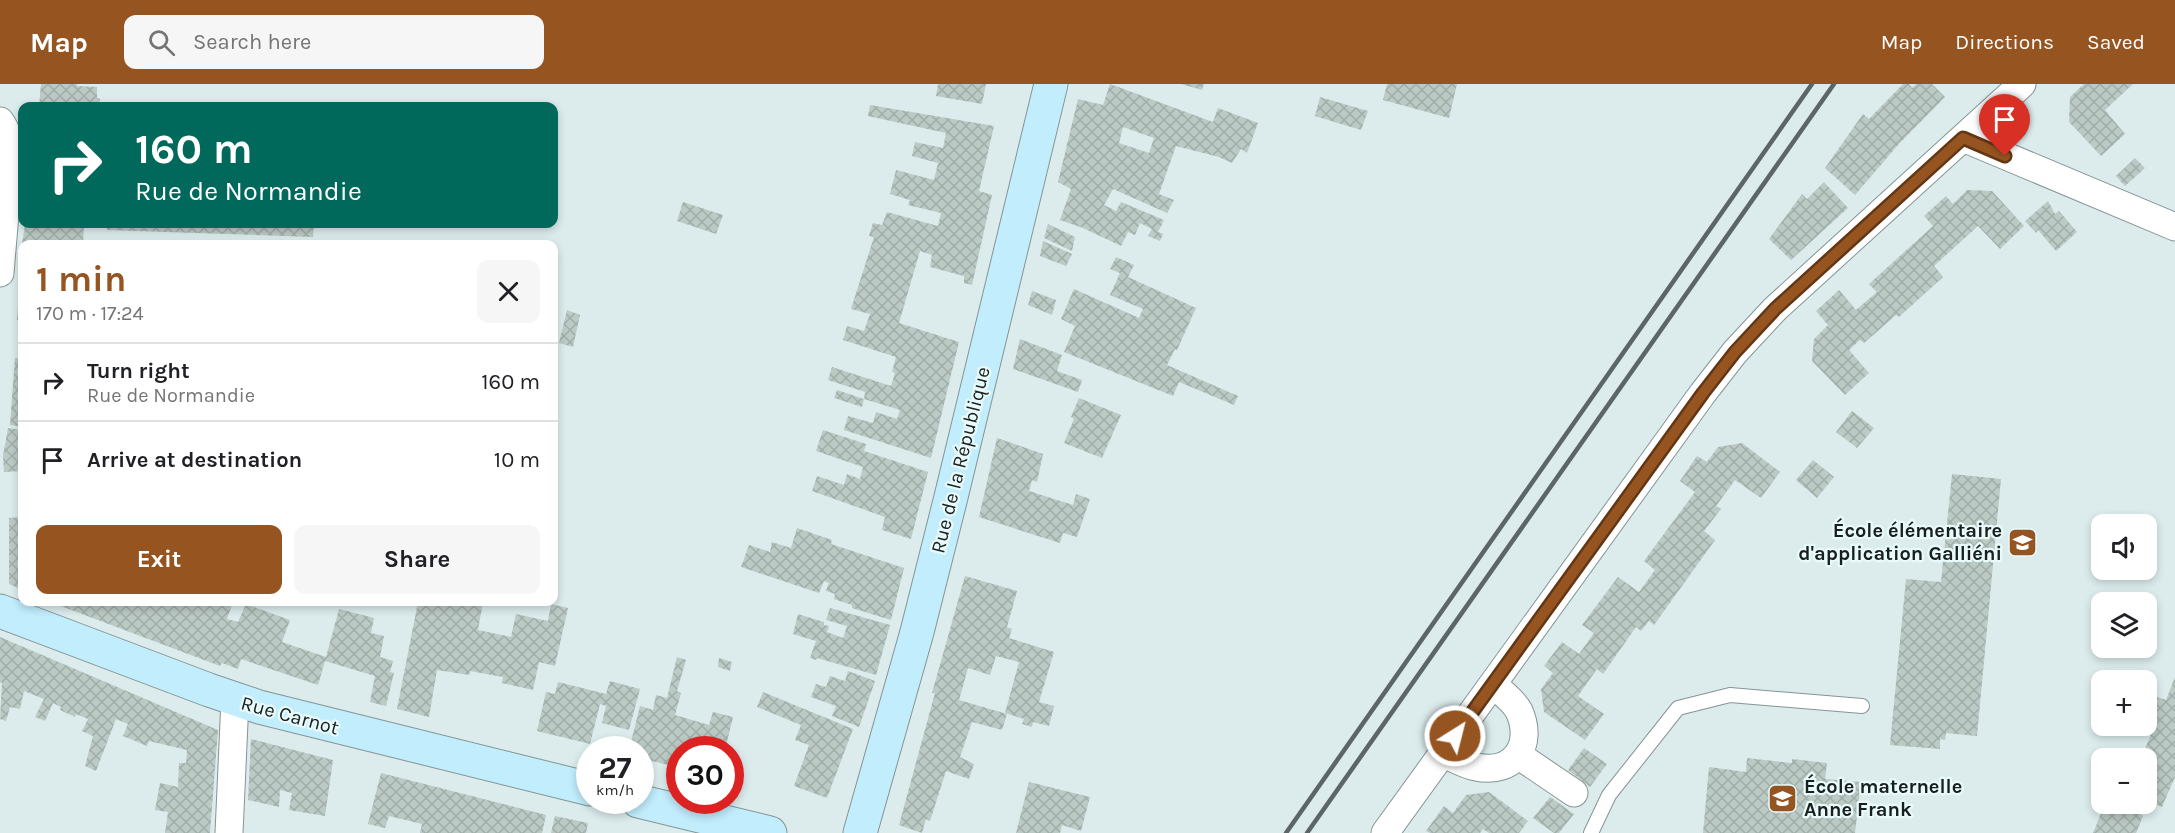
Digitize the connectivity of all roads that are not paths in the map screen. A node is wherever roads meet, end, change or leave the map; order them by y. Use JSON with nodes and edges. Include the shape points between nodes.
{"nodes":[{"id":1,"x":1051,"y":84,"type":"edge"},
{"id":2,"x":2022,"y":84,"type":"edge"},
{"id":3,"x":0,"y":122,"type":"edge"},
{"id":4,"x":1963,"y":138,"type":"junction"},
{"id":5,"x":2175,"y":227,"type":"edge"},
{"id":6,"x":0,"y":273,"type":"edge"},
{"id":7,"x":0,"y":611,"type":"edge"},
{"id":8,"x":1493,"y":684,"type":"junction"},
{"id":9,"x":235,"y":700,"type":"junction"},
{"id":10,"x":1862,"y":706,"type":"dead end"},
{"id":11,"x":1442,"y":753,"type":"junction"},
{"id":12,"x":1518,"y":755,"type":"junction"},
{"id":13,"x":576,"y":786,"type":"edge"},
{"id":14,"x":1574,"y":793,"type":"dead end"},
{"id":15,"x":654,"y":805,"type":"edge"},
{"id":16,"x":229,"y":833,"type":"edge"},
{"id":17,"x":770,"y":833,"type":"edge"},
{"id":18,"x":860,"y":833,"type":"edge"},
{"id":19,"x":1385,"y":833,"type":"edge"},
{"id":20,"x":1592,"y":833,"type":"edge"}],
"edges":[{"from":1,"to":18,"type":"main road","name":"Rue de la République","via":[[949,507]]},
{"from":2,"to":4,"type":"street"},
{"from":3,"to":6,"type":"street","via":[[5,127],[10,155]]},
{"from":4,"to":5,"type":"street"},
{"from":4,"to":8,"type":"street","via":[[1775,309],[1735,352]]},
{"from":7,"to":9,"type":"main road","name":"Rue Carnot"},
{"from":8,"to":11,"type":"street"},
{"from":8,"to":12,"type":"street","via":[[1518,708],[1524,726],[1524,745]]},
{"from":9,"to":13,"type":"main road","name":"Rue Carnot"},
{"from":9,"to":16,"type":"street"},
{"from":10,"to":20,"type":"lane","via":[[1730,695],[1678,708],[1610,795]]},
{"from":11,"to":12,"type":"street","via":[[1476,767],[1495,768]]},
{"from":11,"to":19,"type":"street"},
{"from":12,"to":14,"type":"street"},
{"from":15,"to":17,"type":"main road"}]}
